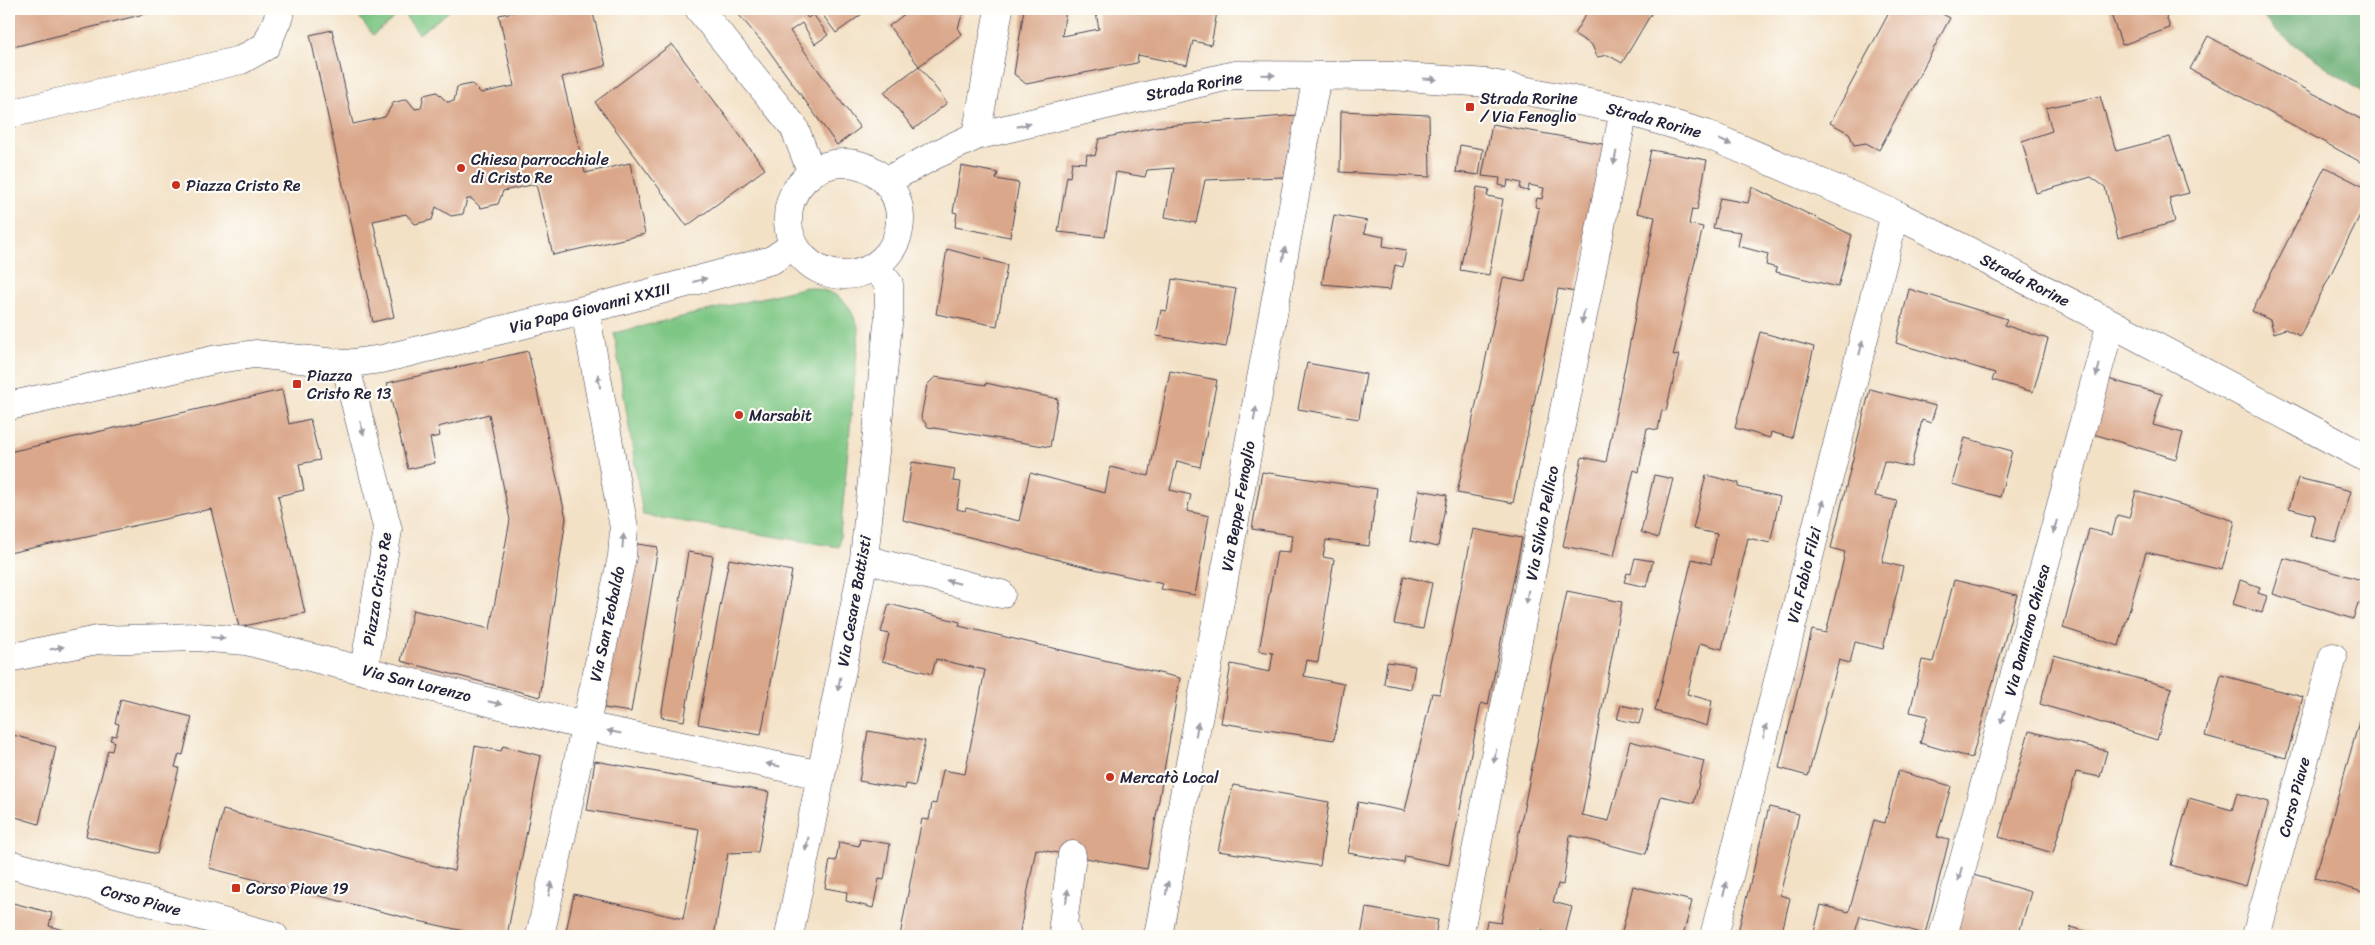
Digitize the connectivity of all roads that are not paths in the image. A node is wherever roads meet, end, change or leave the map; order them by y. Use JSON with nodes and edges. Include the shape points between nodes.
{"nodes":[{"id":1,"x":699,"y":9,"type":"edge"},
{"id":2,"x":999,"y":9,"type":"edge"},
{"id":3,"x":278,"y":13,"type":"edge"},
{"id":4,"x":1317,"y":76,"type":"junction"},
{"id":5,"x":1624,"y":110,"type":"junction"},
{"id":6,"x":9,"y":114,"type":"edge"},
{"id":7,"x":976,"y":136,"type":"junction"},
{"id":8,"x":812,"y":173,"type":"junction"},
{"id":9,"x":886,"y":181,"type":"junction"},
{"id":10,"x":1895,"y":214,"type":"junction"},
{"id":11,"x":794,"y":245,"type":"junction"},
{"id":12,"x":875,"y":267,"type":"junction"},
{"id":13,"x":585,"y":310,"type":"junction"},
{"id":14,"x":2111,"y":323,"type":"junction"},
{"id":15,"x":345,"y":364,"type":"junction"},
{"id":16,"x":9,"y":406,"type":"edge"},
{"id":17,"x":2366,"y":458,"type":"edge"},
{"id":18,"x":863,"y":564,"type":"junction"},
{"id":19,"x":1000,"y":594,"type":"dead end"},
{"id":20,"x":2333,"y":657,"type":"dead end"},
{"id":21,"x":9,"y":658,"type":"edge"},
{"id":22,"x":364,"y":669,"type":"junction"},
{"id":23,"x":585,"y":726,"type":"junction"},
{"id":24,"x":821,"y":775,"type":"junction"},
{"id":25,"x":1072,"y":855,"type":"dead end"},
{"id":26,"x":9,"y":864,"type":"edge"},
{"id":27,"x":263,"y":935,"type":"edge"},
{"id":28,"x":540,"y":936,"type":"edge"},
{"id":29,"x":789,"y":936,"type":"edge"},
{"id":30,"x":1066,"y":936,"type":"edge"},
{"id":31,"x":1158,"y":936,"type":"edge"},
{"id":32,"x":1459,"y":936,"type":"edge"},
{"id":33,"x":1714,"y":936,"type":"edge"},
{"id":34,"x":1943,"y":936,"type":"edge"},
{"id":35,"x":2256,"y":936,"type":"edge"}],
"edges":[{"from":1,"to":8,"type":"street","via":[[794,127]]},
{"from":2,"to":7,"type":"street"},
{"from":3,"to":6,"type":"street","via":[[266,46],[241,60]]},
{"from":4,"to":5,"type":"street","name":"Strada Rorine","one_way":true,"via":[[1392,76],[1487,83]]},
{"from":7,"to":4,"type":"street","name":"Strada Rorine","one_way":true,"via":[[1234,75]]},
{"from":31,"to":4,"type":"street","name":"Via Beppe Fenoglio","one_way":true},
{"from":5,"to":10,"type":"street","name":"Strada Rorine","one_way":true,"via":[[1706,134]]},
{"from":5,"to":32,"type":"street","name":"Via Silvio Pellico","one_way":true},
{"from":7,"to":9,"type":"street","name":"Strada Rorine"},
{"from":8,"to":9,"type":"street","via":[[837,164],[864,166]]},
{"from":8,"to":11,"type":"street","via":[[798,187],[789,206],[788,226]]},
{"from":9,"to":12,"type":"street","via":[[898,202],[900,227],[892,249]]},
{"from":10,"to":14,"type":"street","name":"Strada Rorine"},
{"from":33,"to":10,"type":"street","name":"Via Fabio Filzi","one_way":true},
{"from":11,"to":12,"type":"street","via":[[816,268],[838,274],[846,276]]},
{"from":13,"to":11,"type":"street","name":"Via Papa Giovanni XXIII","one_way":true,"via":[[772,260]]},
{"from":12,"to":18,"type":"street","name":"Via Cesare Battisti","via":[[889,284],[889,315]]},
{"from":13,"to":15,"type":"street","name":"Via Papa Giovanni XXIII","via":[[382,359]]},
{"from":23,"to":13,"type":"street","name":"Via San Teobaldo","one_way":true,"via":[[622,557],[624,528]]},
{"from":14,"to":17,"type":"street","name":"Strada Rorine"},
{"from":14,"to":34,"type":"street","name":"Via Damiano Chiesa","one_way":true},
{"from":15,"to":16,"type":"street","via":[[255,354],[218,359]]},
{"from":15,"to":22,"type":"street","name":"Piazza Cristo Re","one_way":true,"via":[[388,530]]},
{"from":19,"to":18,"type":"street","one_way":true},
{"from":18,"to":24,"type":"street","name":"Via Cesare Battisti","one_way":true},
{"from":20,"to":35,"type":"street","name":"Corso Piave"},
{"from":21,"to":22,"type":"street","name":"Via San Lorenzo","one_way":true,"via":[[97,640],[197,637],[246,641]]},
{"from":22,"to":23,"type":"street","name":"Via San Lorenzo","one_way":true},
{"from":24,"to":23,"type":"street","name":"Via San Lorenzo","one_way":true},
{"from":28,"to":23,"type":"street","name":"Via San Teobaldo","one_way":true},
{"from":24,"to":29,"type":"street","name":"Via Cesare Battisti","one_way":true},
{"from":30,"to":25,"type":"street","one_way":true,"via":[[1063,924]]},
{"from":26,"to":27,"type":"street","name":"Corso Piave"}]}
